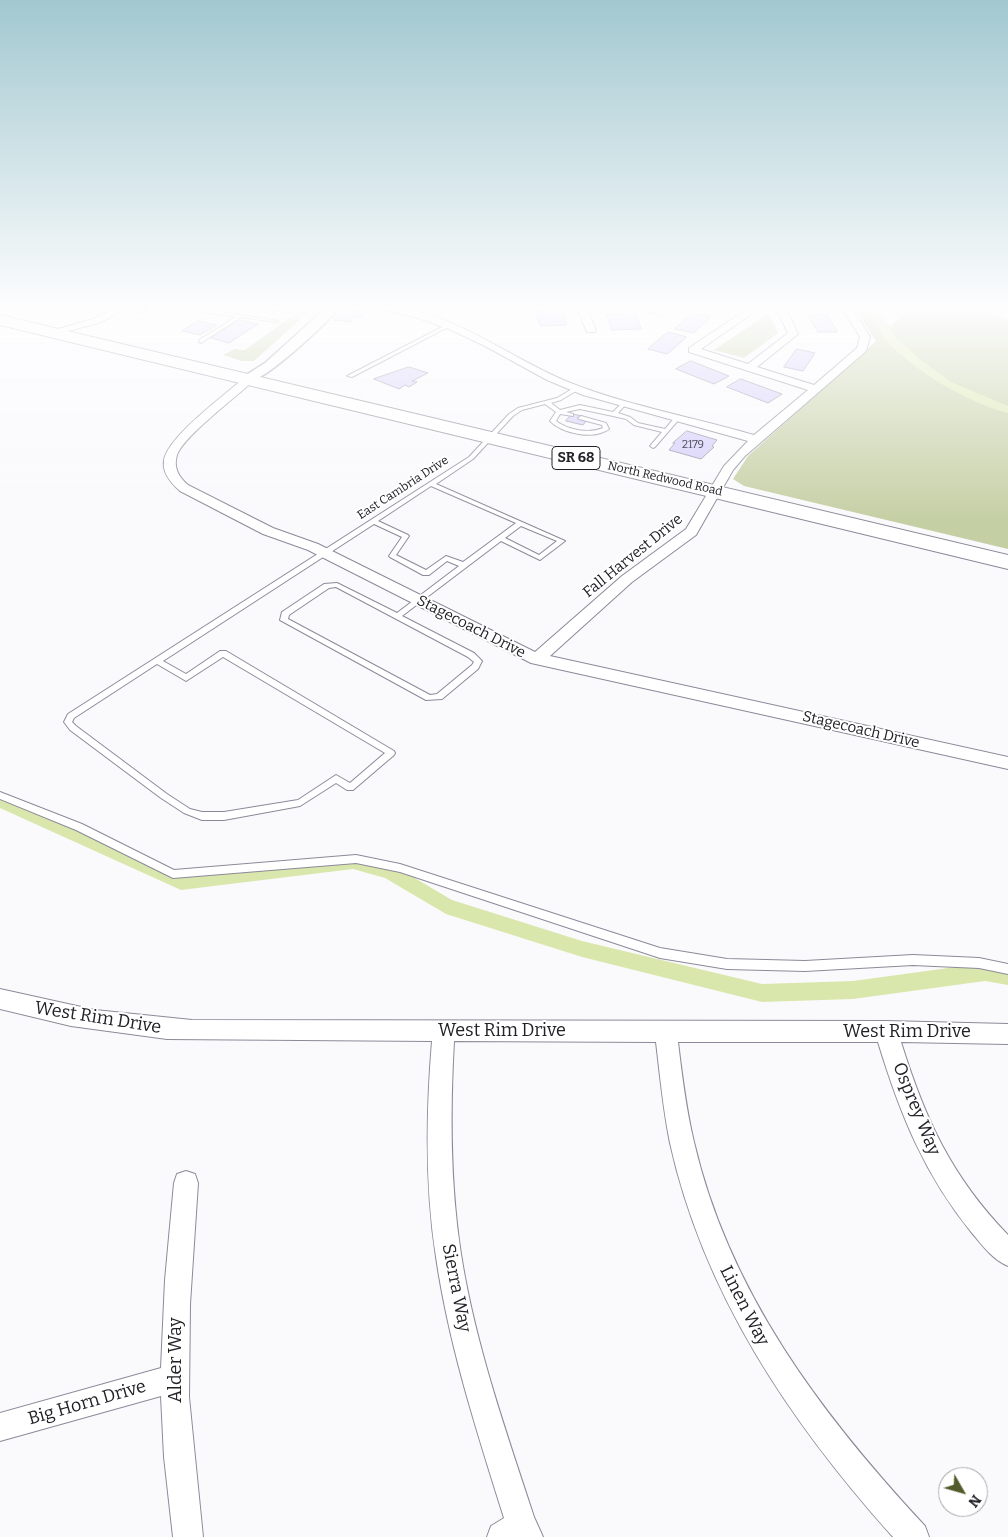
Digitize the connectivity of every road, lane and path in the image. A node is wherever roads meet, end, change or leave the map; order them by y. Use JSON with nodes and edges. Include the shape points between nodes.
{"nodes":[{"id":1,"x":239,"y":378,"type":"edge"},
{"id":2,"x":252,"y":378,"type":"edge"},
{"id":3,"x":553,"y":378,"type":"edge"},
{"id":4,"x":780,"y":378,"type":"edge"},
{"id":5,"x":829,"y":378,"type":"edge"},
{"id":6,"x":248,"y":380,"type":"junction"},
{"id":7,"x":577,"y":388,"type":"junction"},
{"id":8,"x":813,"y":388,"type":"dead end"},
{"id":9,"x":546,"y":402,"type":"junction"},
{"id":10,"x":623,"y":404,"type":"junction"},
{"id":11,"x":559,"y":412,"type":"junction"},
{"id":12,"x":614,"y":414,"type":"junction"},
{"id":13,"x":571,"y":415,"type":"dead end"},
{"id":14,"x":678,"y":417,"type":"junction"},
{"id":15,"x":581,"y":418,"type":"dead end"},
{"id":16,"x":666,"y":431,"type":"junction"},
{"id":17,"x":491,"y":438,"type":"junction"},
{"id":18,"x":754,"y":439,"type":"dead end"},
{"id":19,"x":653,"y":446,"type":"dead end"},
{"id":20,"x":431,"y":484,"type":"junction"},
{"id":21,"x":716,"y":492,"type":"junction"},
{"id":22,"x":373,"y":522,"type":"junction"},
{"id":23,"x":520,"y":523,"type":"junction"},
{"id":24,"x":500,"y":538,"type":"junction"},
{"id":25,"x":324,"y":553,"type":"junction"},
{"id":26,"x":1008,"y":562,"type":"edge"},
{"id":27,"x":464,"y":565,"type":"junction"},
{"id":28,"x":417,"y":600,"type":"junction"},
{"id":29,"x":397,"y":616,"type":"junction"},
{"id":30,"x":537,"y":658,"type":"junction"},
{"id":31,"x":156,"y":660,"type":"junction"},
{"id":32,"x":1008,"y":763,"type":"edge"},
{"id":33,"x":0,"y":795,"type":"edge"},
{"id":34,"x":1008,"y":969,"type":"edge"},
{"id":35,"x":0,"y":999,"type":"edge"},
{"id":36,"x":444,"y":1031,"type":"junction"},
{"id":37,"x":666,"y":1031,"type":"junction"},
{"id":38,"x":886,"y":1032,"type":"junction"},
{"id":39,"x":1008,"y":1034,"type":"edge"},
{"id":40,"x":186,"y":1182,"type":"dead end"},
{"id":41,"x":1008,"y":1253,"type":"edge"},
{"id":42,"x":175,"y":1378,"type":"junction"},
{"id":43,"x":0,"y":1428,"type":"edge"},
{"id":44,"x":517,"y":1533,"type":"edge"},
{"id":45,"x":188,"y":1537,"type":"edge"},
{"id":46,"x":914,"y":1537,"type":"edge"}],
"edges":[{"from":1,"to":6,"type":"main road","name":"North Redwood Road","number":"SR 68"},
{"from":2,"to":6,"type":"street"},
{"from":3,"to":7,"type":"street"},
{"from":4,"to":8,"type":"street"},
{"from":5,"to":21,"type":"street","name":"Fall Harvest Drive","via":[[741,453]]},
{"from":6,"to":17,"type":"main road","name":"North Redwood Road","number":"SR 68"},
{"from":6,"to":25,"type":"street","name":"Stagecoach Drive","via":[[178,442],[170,455],[171,473],[191,492],[268,531]]},
{"from":7,"to":9,"type":"lane","via":[[559,399]]},
{"from":7,"to":10,"type":"street"},
{"from":9,"to":11,"type":"lane"},
{"from":9,"to":17,"type":"lane","via":[[520,409]]},
{"from":10,"to":12,"type":"lane"},
{"from":10,"to":14,"type":"street"},
{"from":11,"to":12,"type":"lane","via":[[580,407]]},
{"from":11,"to":13,"type":"lane"},
{"from":11,"to":15,"type":"lane","via":[[553,421],[559,426],[592,433],[606,430],[604,424]]},
{"from":12,"to":16,"type":"lane","via":[[636,424]]},
{"from":14,"to":16,"type":"lane"},
{"from":14,"to":18,"type":"street"},
{"from":16,"to":19,"type":"lane"},
{"from":17,"to":20,"type":"lane","name":"East Cambria Drive","via":[[471,458]]},
{"from":17,"to":21,"type":"main road","name":"North Redwood Road","number":"SR 68"},
{"from":20,"to":22,"type":"lane","name":"East Cambria Drive"},
{"from":20,"to":23,"type":"lane"},
{"from":21,"to":26,"type":"main road","name":"North Redwood Road","number":"SR 68"},
{"from":21,"to":30,"type":"street","name":"Fall Harvest Drive","via":[[696,527],[686,537],[627,579]]},
{"from":22,"to":25,"type":"lane","name":"East Cambria Drive"},
{"from":22,"to":27,"type":"lane","via":[[406,536],[392,556],[426,573],[446,558]]},
{"from":23,"to":24,"type":"lane"},
{"from":23,"to":24,"type":"lane","via":[[562,541],[540,558]]},
{"from":24,"to":27,"type":"lane"},
{"from":25,"to":28,"type":"street","name":"Stagecoach Drive"},
{"from":25,"to":31,"type":"lane","name":"East Cambria Drive"},
{"from":27,"to":28,"type":"lane"},
{"from":28,"to":29,"type":"lane"},
{"from":28,"to":30,"type":"street","name":"Stagecoach Drive"},
{"from":29,"to":29,"type":"lane","via":[[471,655],[478,662],[475,667],[439,697],[428,698],[284,620],[285,614],[327,586],[337,585]]},
{"from":30,"to":32,"type":"street","name":"Stagecoach Drive"},
{"from":31,"to":31,"type":"lane","name":"East Cambria Drive","via":[[71,716],[68,722],[187,812],[224,816],[300,803],[336,778],[350,788],[391,753],[223,653],[186,678]]},
{"from":33,"to":34,"type":"lane","via":[[79,827],[173,874],[356,859],[400,868],[660,953],[727,964],[805,966],[913,960],[979,963]]},
{"from":35,"to":36,"type":"street","name":"West Rim Drive","via":[[63,1015],[160,1029]]},
{"from":36,"to":37,"type":"street","name":"West Rim Drive"},
{"from":36,"to":44,"type":"street","name":"Sierra Way","via":[[439,1139],[443,1209],[454,1286]]},
{"from":37,"to":38,"type":"street","name":"West Rim Drive"},
{"from":37,"to":46,"type":"street","name":"Linen Way","via":[[686,1157],[710,1238],[727,1278],[774,1364],[806,1409],[862,1480]]},
{"from":38,"to":39,"type":"street","name":"West Rim Drive"},
{"from":38,"to":41,"type":"street","name":"Osprey Way","via":[[914,1115],[936,1159],[968,1208]]},
{"from":40,"to":42,"type":"street","name":"Alder Way","via":[[178,1279]]},
{"from":42,"to":43,"type":"street","name":"Big Horn Drive"},
{"from":42,"to":45,"type":"street","name":"Alder Way"}]}
